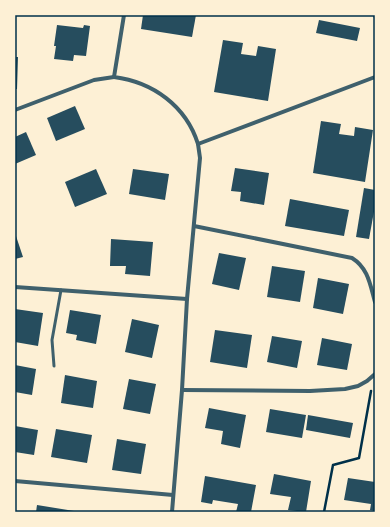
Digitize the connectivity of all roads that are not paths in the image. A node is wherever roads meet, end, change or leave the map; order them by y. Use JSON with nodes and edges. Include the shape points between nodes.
{"nodes":[{"id":1,"x":124,"y":15,"type":"edge"},
{"id":2,"x":114,"y":77,"type":"junction"},
{"id":3,"x":375,"y":77,"type":"edge"},
{"id":4,"x":15,"y":110,"type":"edge"},
{"id":5,"x":198,"y":144,"type":"junction"},
{"id":6,"x":194,"y":226,"type":"junction"},
{"id":7,"x":15,"y":287,"type":"edge"},
{"id":8,"x":61,"y":290,"type":"junction"},
{"id":9,"x":187,"y":299,"type":"junction"},
{"id":10,"x":375,"y":302,"type":"edge"},
{"id":11,"x":54,"y":366,"type":"dead end"},
{"id":12,"x":374,"y":375,"type":"edge"},
{"id":13,"x":182,"y":390,"type":"junction"},
{"id":14,"x":15,"y":481,"type":"edge"},
{"id":15,"x":173,"y":495,"type":"junction"},
{"id":16,"x":172,"y":512,"type":"edge"}],
"edges":[{"from":1,"to":2,"type":"street"},
{"from":2,"to":4,"type":"street","via":[[94,80]]},
{"from":2,"to":5,"type":"street","via":[[142,83],[176,106],[192,126]]},
{"from":3,"to":5,"type":"street"},
{"from":5,"to":6,"type":"street","via":[[200,158]]},
{"from":6,"to":9,"type":"street"},
{"from":6,"to":10,"type":"street","via":[[352,258],[364,270]]},
{"from":7,"to":8,"type":"street"},
{"from":8,"to":9,"type":"street"},
{"from":8,"to":11,"type":"lane","via":[[53,335]]},
{"from":9,"to":13,"type":"street"},
{"from":12,"to":13,"type":"street","via":[[358,386],[330,390]]},
{"from":13,"to":15,"type":"street"},
{"from":14,"to":15,"type":"street"},
{"from":15,"to":16,"type":"street"}]}
